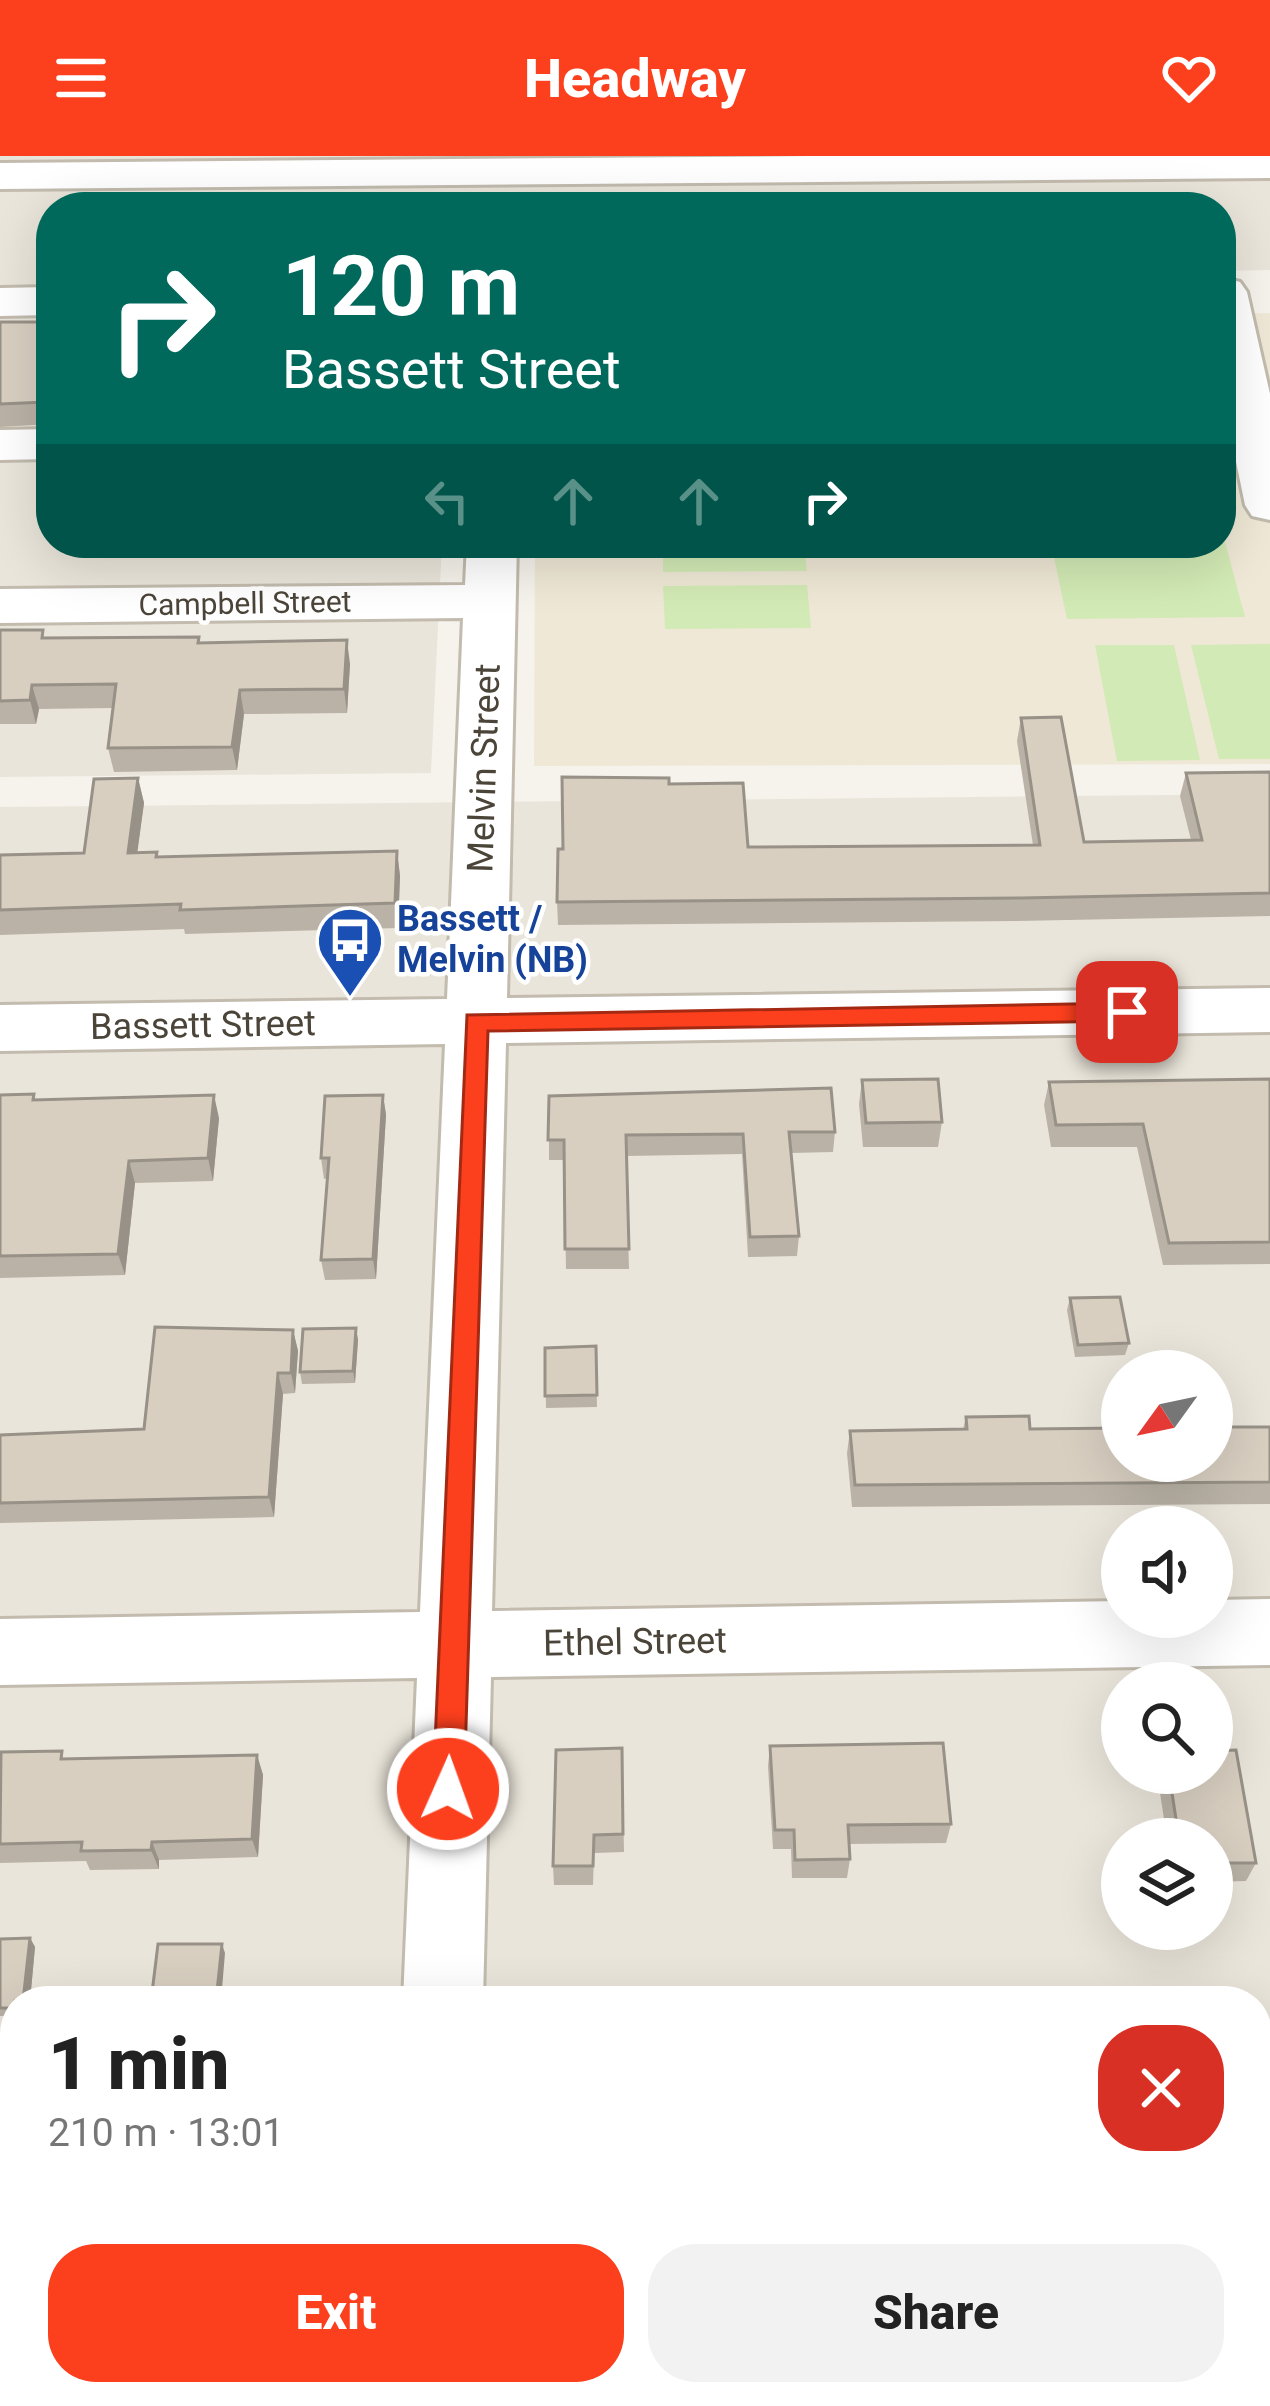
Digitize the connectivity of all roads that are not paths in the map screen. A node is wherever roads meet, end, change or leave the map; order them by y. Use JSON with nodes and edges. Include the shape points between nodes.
{"nodes":[{"id":1,"x":1270,"y":165,"type":"edge"},
{"id":2,"x":0,"y":176,"type":"edge"},
{"id":3,"x":505,"y":178,"type":"edge"},
{"id":4,"x":36,"y":301,"type":"edge"},
{"id":5,"x":0,"y":302,"type":"edge"},
{"id":6,"x":1244,"y":310,"type":"edge"},
{"id":7,"x":36,"y":444,"type":"edge"},
{"id":8,"x":0,"y":445,"type":"edge"},
{"id":9,"x":1270,"y":505,"type":"edge"},
{"id":10,"x":490,"y":572,"type":"edge"},
{"id":11,"x":0,"y":606,"type":"edge"},
{"id":12,"x":1270,"y":1010,"type":"edge"},
{"id":13,"x":476,"y":1022,"type":"junction"},
{"id":14,"x":0,"y":1028,"type":"edge"},
{"id":15,"x":1270,"y":1632,"type":"edge"},
{"id":16,"x":455,"y":1644,"type":"junction"},
{"id":17,"x":0,"y":1652,"type":"edge"},
{"id":18,"x":444,"y":1986,"type":"edge"}],
"edges":[{"from":1,"to":3,"type":"street"},
{"from":2,"to":3,"type":"street"},
{"from":4,"to":5,"type":"street"},
{"from":6,"to":9,"type":"street"},
{"from":7,"to":8,"type":"street"},
{"from":10,"to":11,"type":"street","name":"Campbell Street"},
{"from":10,"to":13,"type":"street","name":"Melvin Street"},
{"from":12,"to":13,"type":"street","name":"Bassett Street"},
{"from":13,"to":14,"type":"street","name":"Bassett Street"},
{"from":13,"to":16,"type":"street","name":"Melvin Street"},
{"from":15,"to":16,"type":"street","name":"Ethel Street"},
{"from":16,"to":17,"type":"street","name":"Ethel Street"},
{"from":16,"to":18,"type":"street","name":"Melvin Street"}]}
